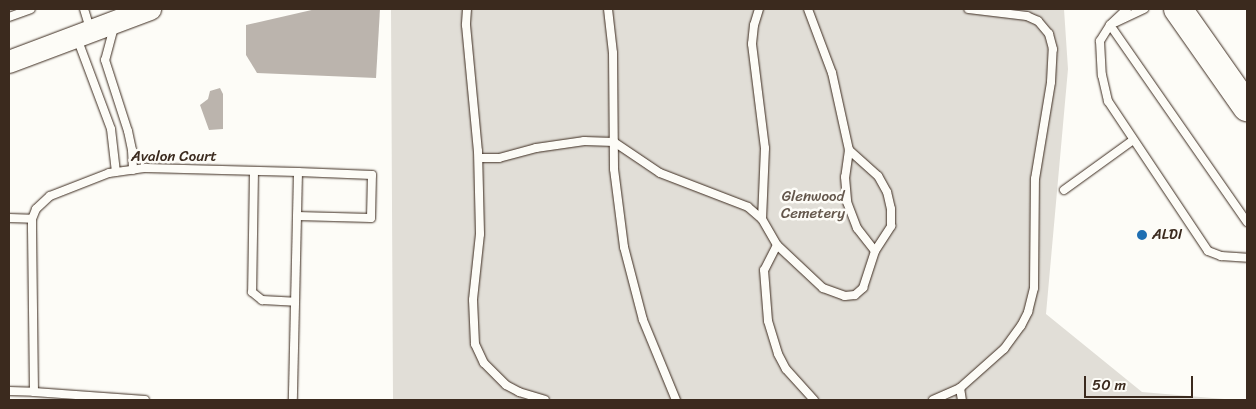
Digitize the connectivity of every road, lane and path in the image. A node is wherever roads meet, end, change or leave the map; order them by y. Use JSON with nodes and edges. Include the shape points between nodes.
{"nodes":[{"id":1,"x":31,"y":9,"type":"edge"},
{"id":2,"x":84,"y":9,"type":"edge"},
{"id":3,"x":150,"y":9,"type":"edge"},
{"id":4,"x":467,"y":9,"type":"edge"},
{"id":5,"x":608,"y":9,"type":"edge"},
{"id":6,"x":759,"y":9,"type":"edge"},
{"id":7,"x":808,"y":9,"type":"edge"},
{"id":8,"x":968,"y":9,"type":"edge"},
{"id":9,"x":1127,"y":9,"type":"edge"},
{"id":10,"x":1144,"y":9,"type":"edge"},
{"id":11,"x":1178,"y":9,"type":"edge"},
{"id":12,"x":9,"y":17,"type":"edge"},
{"id":13,"x":116,"y":22,"type":"junction"},
{"id":14,"x":1110,"y":25,"type":"junction"},
{"id":15,"x":84,"y":33,"type":"junction"},
{"id":16,"x":9,"y":62,"type":"edge"},
{"id":17,"x":1247,"y":107,"type":"edge"},
{"id":18,"x":1133,"y":140,"type":"junction"},
{"id":19,"x":614,"y":142,"type":"junction"},
{"id":20,"x":850,"y":150,"type":"junction"},
{"id":21,"x":478,"y":158,"type":"junction"},
{"id":22,"x":133,"y":170,"type":"junction"},
{"id":23,"x":254,"y":171,"type":"junction"},
{"id":24,"x":116,"y":172,"type":"junction"},
{"id":25,"x":298,"y":172,"type":"junction"},
{"id":26,"x":1064,"y":190,"type":"dead end"},
{"id":27,"x":297,"y":216,"type":"junction"},
{"id":28,"x":9,"y":218,"type":"edge"},
{"id":29,"x":32,"y":219,"type":"junction"},
{"id":30,"x":762,"y":219,"type":"junction"},
{"id":31,"x":1247,"y":222,"type":"edge"},
{"id":32,"x":777,"y":245,"type":"junction"},
{"id":33,"x":874,"y":251,"type":"junction"},
{"id":34,"x":1247,"y":258,"type":"edge"},
{"id":35,"x":295,"y":302,"type":"junction"},
{"id":36,"x":960,"y":388,"type":"junction"},
{"id":37,"x":9,"y":391,"type":"edge"},
{"id":38,"x":34,"y":392,"type":"junction"},
{"id":39,"x":145,"y":400,"type":"edge"},
{"id":40,"x":293,"y":400,"type":"edge"},
{"id":41,"x":544,"y":400,"type":"edge"},
{"id":42,"x":676,"y":400,"type":"edge"},
{"id":43,"x":814,"y":400,"type":"edge"},
{"id":44,"x":933,"y":400,"type":"edge"},
{"id":45,"x":962,"y":400,"type":"edge"}],
"edges":[{"from":1,"to":12,"type":"lane"},
{"from":2,"to":15,"type":"lane"},
{"from":3,"to":13,"type":"main road"},
{"from":4,"to":21,"type":"lane"},
{"from":5,"to":19,"type":"lane","via":[[613,53]]},
{"from":6,"to":30,"type":"lane","via":[[752,44],[765,148]]},
{"from":7,"to":20,"type":"lane","via":[[832,73]]},
{"from":8,"to":36,"type":"lane","via":[[1010,12],[1038,21],[1049,34],[1053,63],[1035,178],[1035,278],[1031,302],[1021,326],[1004,349]]},
{"from":9,"to":14,"type":"lane"},
{"from":10,"to":14,"type":"lane"},
{"from":11,"to":17,"type":"highway"},
{"from":13,"to":15,"type":"main road"},
{"from":13,"to":22,"type":"lane","via":[[105,60],[128,132]]},
{"from":14,"to":18,"type":"lane","via":[[1100,41],[1102,75],[1108,101]]},
{"from":14,"to":31,"type":"lane"},
{"from":15,"to":16,"type":"main road"},
{"from":15,"to":24,"type":"lane","via":[[111,129]]},
{"from":18,"to":26,"type":"lane"},
{"from":18,"to":34,"type":"lane","via":[[1208,251],[1221,256]]},
{"from":19,"to":21,"type":"lane","via":[[584,141],[536,148],[499,158]]},
{"from":19,"to":30,"type":"lane","via":[[660,173],[737,202]]},
{"from":19,"to":42,"type":"lane","via":[[617,201],[634,286],[654,348]]},
{"from":20,"to":33,"type":"lane","via":[[845,177],[846,202],[857,228]]},
{"from":20,"to":33,"type":"lane","via":[[878,176],[887,192],[891,226]]},
{"from":21,"to":41,"type":"lane","via":[[480,234],[473,300],[475,344],[484,364],[506,385]]},
{"from":22,"to":23,"type":"lane","name":"Avalon Court"},
{"from":22,"to":24,"type":"lane","name":"Avalon Court"},
{"from":23,"to":25,"type":"lane","name":"Avalon Court"},
{"from":23,"to":35,"type":"lane","via":[[252,292],[262,300]]},
{"from":24,"to":29,"type":"lane","name":"Avalon Court","via":[[50,196],[36,209]]},
{"from":25,"to":27,"type":"lane"},
{"from":25,"to":27,"type":"lane","name":"Avalon Court","via":[[372,175],[372,184],[371,218]]},
{"from":27,"to":35,"type":"lane"},
{"from":28,"to":29,"type":"lane"},
{"from":29,"to":38,"type":"lane"},
{"from":30,"to":32,"type":"lane"},
{"from":32,"to":33,"type":"lane","via":[[823,288],[845,296],[855,295],[863,288]]},
{"from":32,"to":43,"type":"lane","via":[[764,270],[768,321],[786,369]]},
{"from":35,"to":40,"type":"lane"},
{"from":36,"to":44,"type":"lane"},
{"from":36,"to":45,"type":"lane"},
{"from":37,"to":38,"type":"lane"},
{"from":38,"to":39,"type":"lane"}]}
